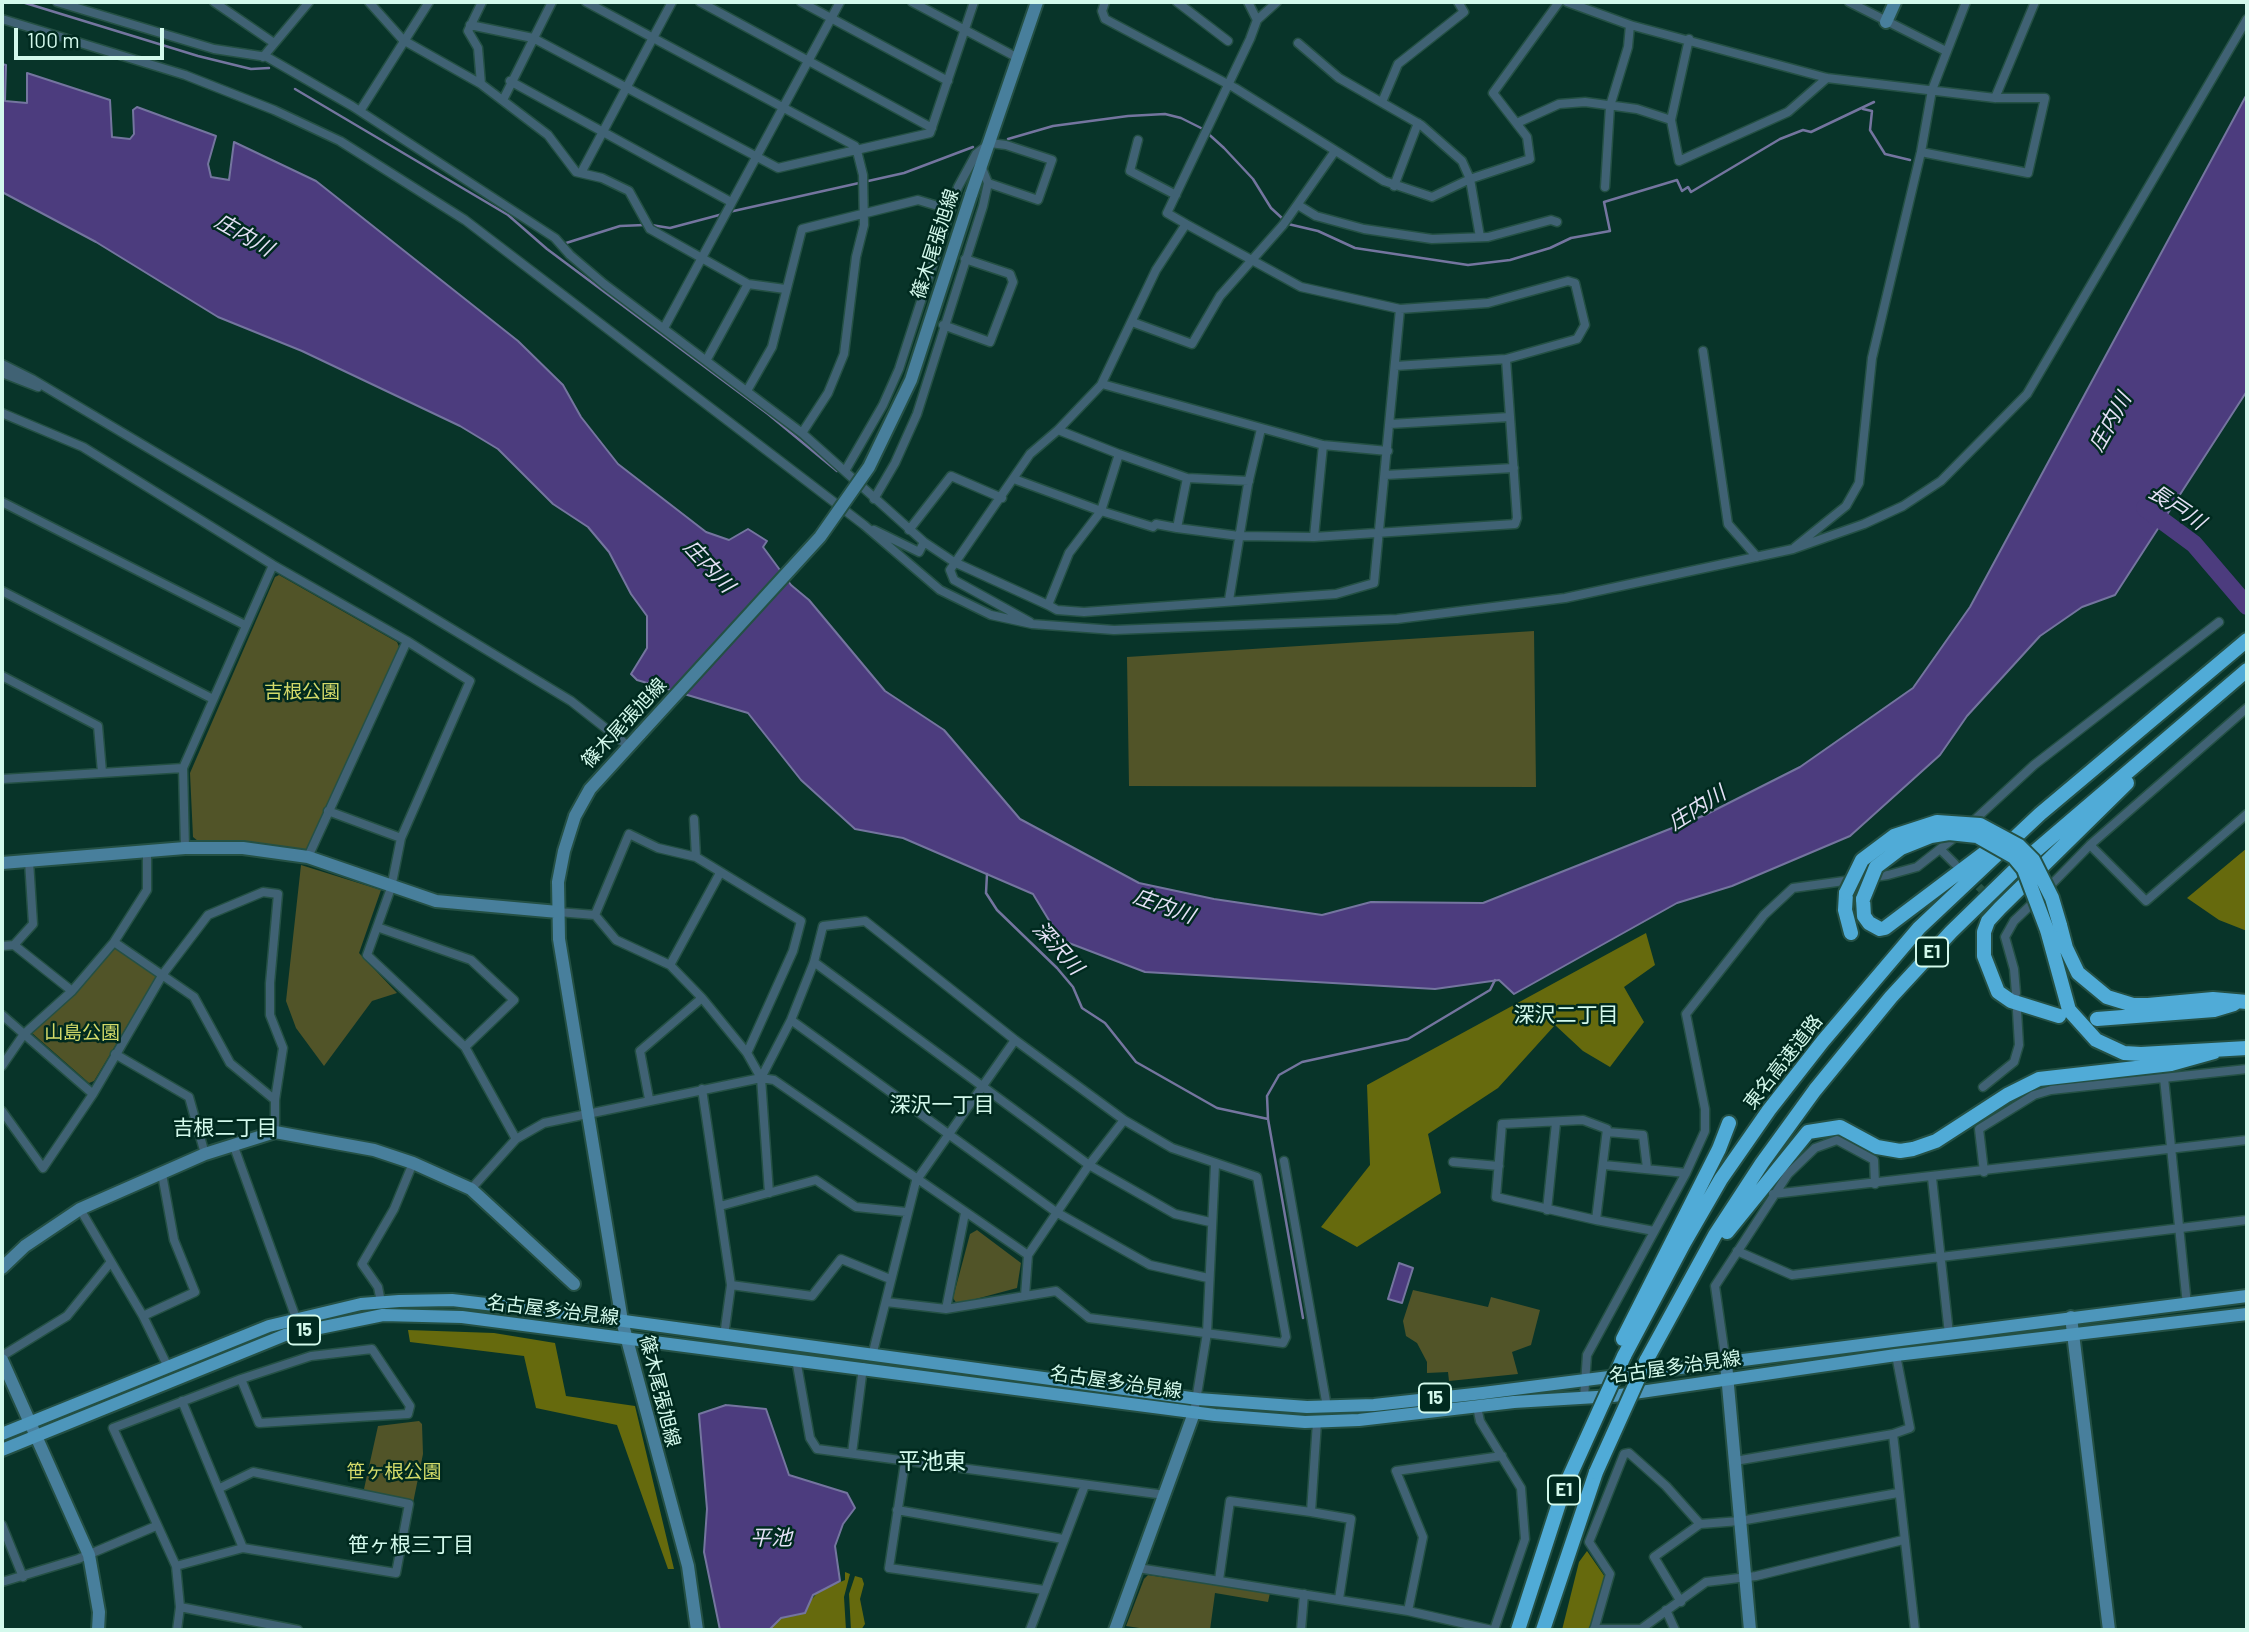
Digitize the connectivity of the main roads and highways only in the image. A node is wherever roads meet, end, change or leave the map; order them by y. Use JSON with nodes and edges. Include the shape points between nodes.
{"nodes":[{"id":1,"x":2247,"y":640,"type":"edge"},
{"id":2,"x":2243,"y":673,"type":"edge"},
{"id":3,"x":2040,"y":814,"type":"junction"},
{"id":4,"x":2054,"y":928,"type":"junction"},
{"id":5,"x":1851,"y":933,"type":"dead end"},
{"id":6,"x":2243,"y":1002,"type":"edge"},
{"id":7,"x":2059,"y":1016,"type":"dead end"},
{"id":8,"x":2097,"y":1019,"type":"dead end"},
{"id":9,"x":2247,"y":1048,"type":"edge"},
{"id":10,"x":2214,"y":1052,"type":"junction"},
{"id":11,"x":1729,"y":1123,"type":"dead end"},
{"id":12,"x":1682,"y":1292,"type":"junction"},
{"id":13,"x":2247,"y":1296,"type":"edge"},
{"id":14,"x":2247,"y":1314,"type":"edge"},
{"id":15,"x":1620,"y":1355,"type":"junction"},
{"id":16,"x":2,"y":1434,"type":"edge"},
{"id":17,"x":2,"y":1450,"type":"edge"},
{"id":18,"x":1518,"y":1630,"type":"edge"},
{"id":19,"x":1543,"y":1630,"type":"edge"}],
"edges":[{"from":1,"to":3,"type":"highway","name":"東名高速道路","number":"E1"},
{"from":2,"to":7,"type":"highway","via":[[1988,921],[1984,956],[1998,992],[2011,1001]]},
{"from":2,"to":12,"type":"highway","number":"E1","via":[[2026,859],[1891,997],[1779,1138]]},
{"from":3,"to":4,"type":"highway","bridge":true,"via":[[2010,833],[1885,928],[1869,923],[1864,916],[1863,899],[1876,867],[1901,849],[1949,833],[1978,836],[2014,857]]},
{"from":3,"to":15,"type":"highway","name":"東名高速道路","number":"E1","via":[[1919,928],[1797,1073],[1721,1180]]},
{"from":4,"to":5,"type":"highway","bridge":true,"via":[[2052,898],[2020,846],[1980,825],[1937,822],[1894,836],[1862,860],[1846,893]]},
{"from":4,"to":6,"type":"highway","via":[[2078,973],[2107,997],[2133,1005],[2213,999]]},
{"from":4,"to":10,"type":"highway","via":[[2069,1010],[2084,1031],[2109,1048],[2132,1054]]},
{"from":6,"to":8,"type":"highway","via":[[2214,1010]]},
{"from":9,"to":10,"type":"highway"},
{"from":10,"to":12,"type":"highway","via":[[2171,1064],[2039,1079],[1936,1141],[1913,1149],[1877,1147],[1840,1127],[1808,1132]]},
{"from":11,"to":15,"type":"highway","via":[[1649,1282]]},
{"from":12,"to":19,"type":"highway","number":"E1","bridge":true,"via":[[1596,1472]]},
{"from":13,"to":16,"type":"main road","name":"名古屋多治見線","number":"15","via":[[1421,1400],[1327,1407],[1198,1399],[453,1300],[382,1302],[296,1318]]},
{"from":14,"to":17,"type":"main road","name":"名古屋多治見線","number":"15","via":[[1584,1398],[1317,1422],[1194,1413],[863,1367],[450,1317],[394,1315],[307,1329],[238,1352]]},
{"from":15,"to":18,"type":"highway","number":"E1","bridge":true,"via":[[1554,1516]]}]}
